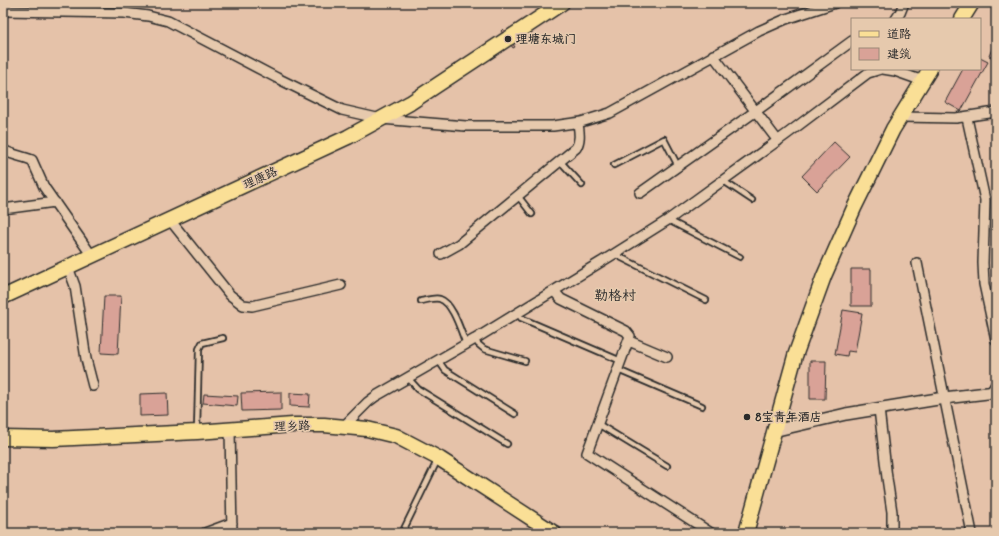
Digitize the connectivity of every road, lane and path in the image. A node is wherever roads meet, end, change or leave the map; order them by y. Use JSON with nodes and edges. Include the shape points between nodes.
{"nodes":[{"id":1,"x":562,"y":3,"type":"edge"},
{"id":2,"x":835,"y":3,"type":"edge"},
{"id":3,"x":904,"y":3,"type":"edge"},
{"id":4,"x":972,"y":3,"type":"edge"},
{"id":5,"x":42,"y":7,"type":"edge"},
{"id":6,"x":3,"y":11,"type":"edge"},
{"id":7,"x":897,"y":18,"type":"edge"},
{"id":8,"x":963,"y":18,"type":"edge"},
{"id":9,"x":851,"y":42,"type":"edge"},
{"id":10,"x":713,"y":55,"type":"junction"},
{"id":11,"x":878,"y":70,"type":"edge"},
{"id":12,"x":888,"y":70,"type":"edge"},
{"id":13,"x":927,"y":75,"type":"edge"},
{"id":14,"x":756,"y":111,"type":"junction"},
{"id":15,"x":996,"y":112,"type":"edge"},
{"id":16,"x":901,"y":117,"type":"junction"},
{"id":17,"x":967,"y":118,"type":"junction"},
{"id":18,"x":381,"y":119,"type":"junction"},
{"id":19,"x":578,"y":122,"type":"junction"},
{"id":20,"x":778,"y":140,"type":"junction"},
{"id":21,"x":3,"y":150,"type":"edge"},
{"id":22,"x":560,"y":161,"type":"junction"},
{"id":23,"x":614,"y":165,"type":"dead end"},
{"id":24,"x":678,"y":166,"type":"junction"},
{"id":25,"x":722,"y":180,"type":"junction"},
{"id":26,"x":582,"y":185,"type":"dead end"},
{"id":27,"x":640,"y":192,"type":"dead end"},
{"id":28,"x":518,"y":196,"type":"junction"},
{"id":29,"x":752,"y":200,"type":"dead end"},
{"id":30,"x":55,"y":202,"type":"junction"},
{"id":31,"x":3,"y":209,"type":"edge"},
{"id":32,"x":532,"y":214,"type":"dead end"},
{"id":33,"x":170,"y":220,"type":"junction"},
{"id":34,"x":668,"y":220,"type":"junction"},
{"id":35,"x":441,"y":254,"type":"dead end"},
{"id":36,"x":614,"y":254,"type":"junction"},
{"id":37,"x":92,"y":256,"type":"junction"},
{"id":38,"x":740,"y":257,"type":"dead end"},
{"id":39,"x":917,"y":263,"type":"dead end"},
{"id":40,"x":68,"y":267,"type":"junction"},
{"id":41,"x":341,"y":285,"type":"dead end"},
{"id":42,"x":554,"y":291,"type":"junction"},
{"id":43,"x":3,"y":297,"type":"edge"},
{"id":44,"x":706,"y":300,"type":"dead end"},
{"id":45,"x":421,"y":301,"type":"dead end"},
{"id":46,"x":518,"y":313,"type":"junction"},
{"id":47,"x":223,"y":338,"type":"dead end"},
{"id":48,"x":475,"y":339,"type":"junction"},
{"id":49,"x":996,"y":340,"type":"edge"},
{"id":50,"x":629,"y":341,"type":"junction"},
{"id":51,"x":466,"y":344,"type":"junction"},
{"id":52,"x":667,"y":357,"type":"dead end"},
{"id":53,"x":438,"y":360,"type":"junction"},
{"id":54,"x":525,"y":361,"type":"dead end"},
{"id":55,"x":622,"y":361,"type":"junction"},
{"id":56,"x":618,"y":370,"type":"junction"},
{"id":57,"x":408,"y":378,"type":"junction"},
{"id":58,"x":93,"y":386,"type":"dead end"},
{"id":59,"x":995,"y":389,"type":"edge"},
{"id":60,"x":944,"y":398,"type":"junction"},
{"id":61,"x":702,"y":406,"type":"dead end"},
{"id":62,"x":879,"y":409,"type":"junction"},
{"id":63,"x":515,"y":414,"type":"dead end"},
{"id":64,"x":598,"y":424,"type":"junction"},
{"id":65,"x":344,"y":426,"type":"junction"},
{"id":66,"x":230,"y":430,"type":"junction"},
{"id":67,"x":773,"y":431,"type":"junction"},
{"id":68,"x":197,"y":432,"type":"junction"},
{"id":69,"x":3,"y":438,"type":"edge"},
{"id":70,"x":507,"y":444,"type":"dead end"},
{"id":71,"x":438,"y":458,"type":"junction"},
{"id":72,"x":667,"y":466,"type":"dead end"},
{"id":73,"x":232,"y":523,"type":"junction"},
{"id":74,"x":205,"y":533,"type":"edge"},
{"id":75,"x":232,"y":533,"type":"edge"},
{"id":76,"x":402,"y":533,"type":"edge"},
{"id":77,"x":554,"y":533,"type":"edge"},
{"id":78,"x":711,"y":533,"type":"edge"},
{"id":79,"x":746,"y":533,"type":"edge"},
{"id":80,"x":892,"y":533,"type":"edge"},
{"id":81,"x":972,"y":533,"type":"edge"}],
"edges":[{"from":1,"to":18,"type":"main road","name":"理康路","via":[[410,103]]},
{"from":2,"to":10,"type":"street","via":[[775,24]]},
{"from":3,"to":7,"type":"street"},
{"from":4,"to":8,"type":"main road"},
{"from":5,"to":6,"type":"street"},
{"from":5,"to":18,"type":"street","via":[[124,13],[168,21],[342,110]]},
{"from":9,"to":14,"type":"street"},
{"from":10,"to":14,"type":"street"},
{"from":10,"to":19,"type":"street","via":[[610,113]]},
{"from":11,"to":20,"type":"street","via":[[868,73]]},
{"from":12,"to":13,"type":"street"},
{"from":13,"to":16,"type":"main road"},
{"from":14,"to":20,"type":"street"},
{"from":14,"to":24,"type":"street"},
{"from":15,"to":17,"type":"street"},
{"from":16,"to":17,"type":"street"},
{"from":16,"to":67,"type":"main road","via":[[861,193],[824,276],[795,356]]},
{"from":17,"to":49,"type":"street","via":[[985,200],[984,284]]},
{"from":18,"to":19,"type":"street","via":[[508,126],[553,126]]},
{"from":18,"to":33,"type":"main road","name":"理康路"},
{"from":19,"to":22,"type":"street","via":[[578,144]]},
{"from":20,"to":25,"type":"street"},
{"from":21,"to":30,"type":"street","via":[[32,160],[44,187]]},
{"from":22,"to":26,"type":"lane"},
{"from":22,"to":28,"type":"street"},
{"from":23,"to":24,"type":"lane","via":[[664,139]]},
{"from":24,"to":27,"type":"street"},
{"from":25,"to":29,"type":"lane"},
{"from":25,"to":34,"type":"street"},
{"from":28,"to":32,"type":"lane"},
{"from":28,"to":35,"type":"street","via":[[459,244]]},
{"from":30,"to":31,"type":"street"},
{"from":30,"to":37,"type":"street"},
{"from":33,"to":37,"type":"main road","name":"理康路"},
{"from":33,"to":41,"type":"street","via":[[230,295],[243,305],[252,306]]},
{"from":34,"to":36,"type":"street"},
{"from":34,"to":38,"type":"lane"},
{"from":36,"to":42,"type":"street"},
{"from":36,"to":44,"type":"lane"},
{"from":37,"to":40,"type":"main road","name":"理康路"},
{"from":39,"to":60,"type":"street"},
{"from":40,"to":43,"type":"main road","name":"理康路"},
{"from":40,"to":58,"type":"street","via":[[75,286],[86,359]]},
{"from":42,"to":46,"type":"street"},
{"from":42,"to":50,"type":"street","via":[[561,299],[628,333]]},
{"from":45,"to":51,"type":"lane","via":[[439,298],[447,303]]},
{"from":46,"to":48,"type":"street"},
{"from":46,"to":55,"type":"lane","via":[[528,322]]},
{"from":47,"to":68,"type":"lane","via":[[202,343],[199,349]]},
{"from":48,"to":51,"type":"street"},
{"from":48,"to":54,"type":"lane","via":[[484,349]]},
{"from":50,"to":52,"type":"street"},
{"from":50,"to":55,"type":"street"},
{"from":51,"to":53,"type":"street"},
{"from":53,"to":57,"type":"street"},
{"from":53,"to":63,"type":"lane","via":[[445,370]]},
{"from":55,"to":56,"type":"street"},
{"from":56,"to":61,"type":"lane"},
{"from":56,"to":64,"type":"street"},
{"from":57,"to":65,"type":"street","via":[[368,402]]},
{"from":57,"to":70,"type":"lane","via":[[418,389]]},
{"from":59,"to":60,"type":"street"},
{"from":60,"to":62,"type":"street"},
{"from":60,"to":81,"type":"street"},
{"from":62,"to":67,"type":"street","via":[[840,415]]},
{"from":62,"to":80,"type":"street","via":[[892,512]]},
{"from":64,"to":72,"type":"lane"},
{"from":64,"to":78,"type":"street","via":[[587,453]]},
{"from":65,"to":66,"type":"main road","name":"理乡路","via":[[293,425]]},
{"from":65,"to":71,"type":"main road","name":"理乡路","via":[[396,436]]},
{"from":66,"to":68,"type":"main road","name":"理乡路"},
{"from":66,"to":73,"type":"street"},
{"from":67,"to":79,"type":"main road"},
{"from":68,"to":69,"type":"main road","name":"理乡路","via":[[53,439]]},
{"from":71,"to":76,"type":"lane"},
{"from":71,"to":77,"type":"main road","name":"理乡路"},
{"from":73,"to":74,"type":"street"},
{"from":73,"to":75,"type":"street"}]}
